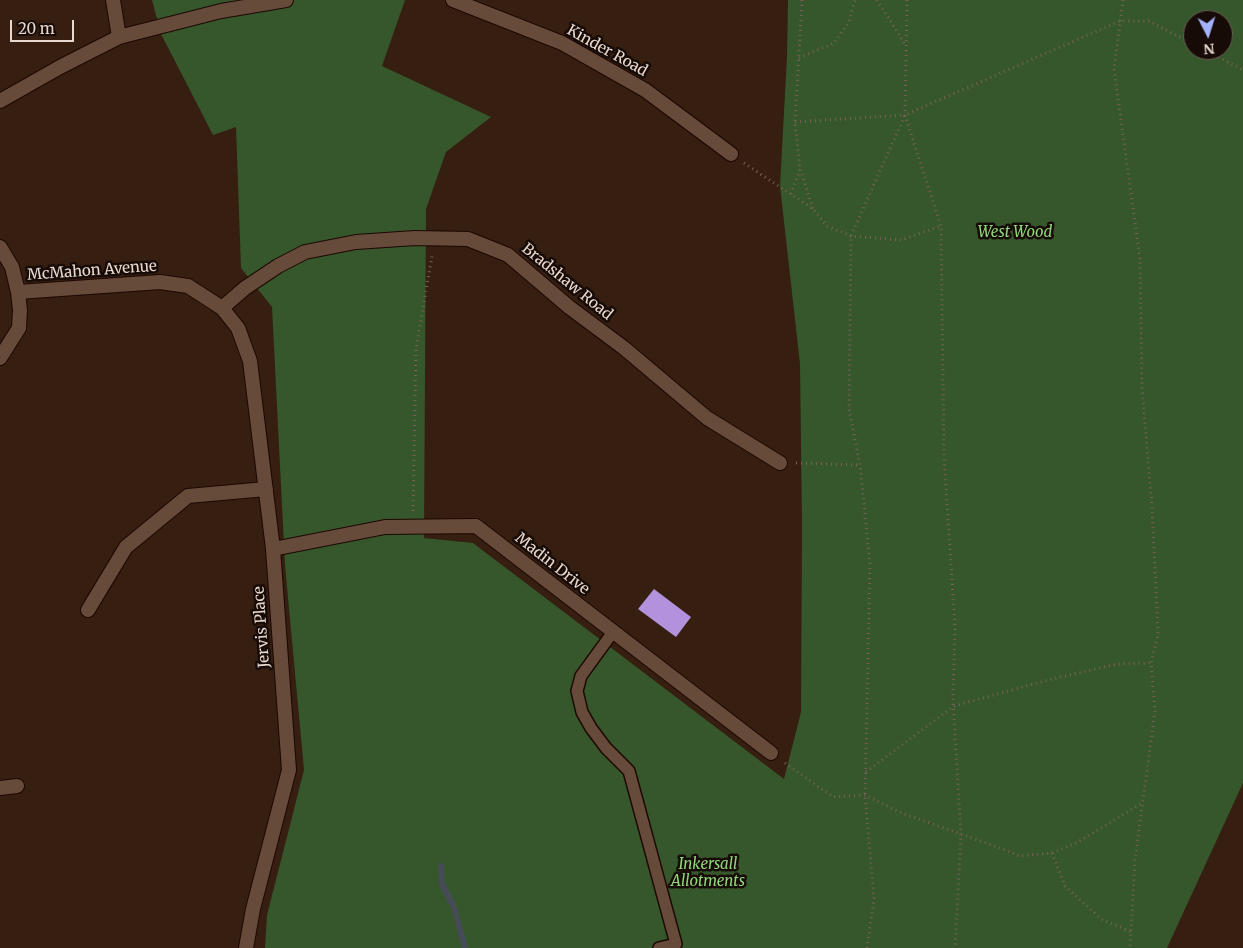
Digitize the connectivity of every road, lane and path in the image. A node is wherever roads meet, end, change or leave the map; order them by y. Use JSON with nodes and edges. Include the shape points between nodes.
{"nodes":[{"id":1,"x":113,"y":0,"type":"edge"},
{"id":2,"x":286,"y":0,"type":"edge"},
{"id":3,"x":453,"y":0,"type":"edge"},
{"id":4,"x":802,"y":0,"type":"edge"},
{"id":5,"x":855,"y":0,"type":"edge"},
{"id":6,"x":877,"y":0,"type":"edge"},
{"id":7,"x":907,"y":0,"type":"edge"},
{"id":8,"x":1123,"y":0,"type":"edge"},
{"id":9,"x":1120,"y":21,"type":"junction"},
{"id":10,"x":119,"y":37,"type":"junction"},
{"id":11,"x":1183,"y":39,"type":"edge"},
{"id":12,"x":906,"y":46,"type":"junction"},
{"id":13,"x":799,"y":58,"type":"junction"},
{"id":14,"x":1224,"y":60,"type":"edge"},
{"id":15,"x":1243,"y":70,"type":"edge"},
{"id":16,"x":0,"y":101,"type":"edge"},
{"id":17,"x":905,"y":115,"type":"junction"},
{"id":18,"x":795,"y":122,"type":"junction"},
{"id":19,"x":731,"y":154,"type":"joint"},
{"id":20,"x":800,"y":168,"type":"junction"},
{"id":21,"x":791,"y":194,"type":"junction"},
{"id":22,"x":812,"y":209,"type":"junction"},
{"id":23,"x":941,"y":226,"type":"junction"},
{"id":24,"x":851,"y":236,"type":"junction"},
{"id":25,"x":435,"y":238,"type":"junction"},
{"id":26,"x":0,"y":247,"type":"edge"},
{"id":27,"x":18,"y":292,"type":"junction"},
{"id":28,"x":222,"y":308,"type":"junction"},
{"id":29,"x":0,"y":358,"type":"edge"},
{"id":30,"x":780,"y":463,"type":"joint"},
{"id":31,"x":860,"y":465,"type":"junction"},
{"id":32,"x":266,"y":489,"type":"junction"},
{"id":33,"x":412,"y":527,"type":"junction"},
{"id":34,"x":273,"y":549,"type":"junction"},
{"id":35,"x":88,"y":610,"type":"dead end"},
{"id":36,"x":613,"y":632,"type":"junction"},
{"id":37,"x":1151,"y":663,"type":"junction"},
{"id":38,"x":954,"y":706,"type":"junction"},
{"id":39,"x":771,"y":753,"type":"joint"},
{"id":40,"x":865,"y":772,"type":"junction"},
{"id":41,"x":17,"y":786,"type":"dead end"},
{"id":42,"x":0,"y":788,"type":"edge"},
{"id":43,"x":865,"y":795,"type":"junction"},
{"id":44,"x":1143,"y":803,"type":"junction"},
{"id":45,"x":961,"y":835,"type":"junction"},
{"id":46,"x":1052,"y":854,"type":"junction"},
{"id":47,"x":1131,"y":932,"type":"junction"},
{"id":48,"x":246,"y":948,"type":"edge"},
{"id":49,"x":659,"y":948,"type":"edge"},
{"id":50,"x":867,"y":948,"type":"edge"},
{"id":51,"x":954,"y":948,"type":"edge"},
{"id":52,"x":1130,"y":948,"type":"edge"}],
"edges":[{"from":1,"to":10,"type":"street"},
{"from":2,"to":10,"type":"street","via":[[221,10]]},
{"from":3,"to":19,"type":"street","name":"Kinder Road","via":[[562,43],[645,90]]},
{"from":4,"to":13,"type":"path"},
{"from":5,"to":13,"type":"path","via":[[849,22],[834,43]]},
{"from":6,"to":12,"type":"path"},
{"from":7,"to":12,"type":"path"},
{"from":8,"to":9,"type":"path"},
{"from":9,"to":11,"type":"path","via":[[1149,21]]},
{"from":9,"to":17,"type":"path"},
{"from":9,"to":37,"type":"path","via":[[1114,69],[1140,259],[1142,387],[1153,517],[1158,634]]},
{"from":10,"to":16,"type":"street"},
{"from":12,"to":17,"type":"path"},
{"from":13,"to":18,"type":"path"},
{"from":14,"to":15,"type":"path"},
{"from":17,"to":18,"type":"path"},
{"from":17,"to":23,"type":"path"},
{"from":17,"to":24,"type":"path"},
{"from":18,"to":20,"type":"path"},
{"from":19,"to":21,"type":"path"},
{"from":20,"to":21,"type":"path"},
{"from":20,"to":22,"type":"path"},
{"from":21,"to":22,"type":"path"},
{"from":22,"to":24,"type":"path","via":[[828,226]]},
{"from":23,"to":24,"type":"path","via":[[901,240]]},
{"from":23,"to":38,"type":"path","via":[[944,456],[956,626]]},
{"from":24,"to":31,"type":"path","via":[[849,409]]},
{"from":25,"to":28,"type":"street","name":"Bradshaw Road","via":[[356,242],[305,252],[245,288]]},
{"from":25,"to":30,"type":"street","name":"Bradshaw Road","via":[[468,239],[508,255],[707,418]]},
{"from":25,"to":33,"type":"path","via":[[416,349]]},
{"from":26,"to":27,"type":"street","name":"McMahon Avenue","via":[[12,267]]},
{"from":27,"to":28,"type":"street","name":"McMahon Avenue","via":[[160,282],[188,286]]},
{"from":27,"to":29,"type":"street","name":"McMahon Avenue","via":[[19,328]]},
{"from":28,"to":32,"type":"street","name":"Jervis Place","via":[[238,328],[250,361]]},
{"from":30,"to":31,"type":"path"},
{"from":31,"to":40,"type":"path","via":[[870,564]]},
{"from":32,"to":34,"type":"street","name":"Jervis Place"},
{"from":32,"to":35,"type":"street","via":[[188,496],[126,547]]},
{"from":33,"to":34,"type":"street","name":"Madin Drive","via":[[385,527]]},
{"from":33,"to":36,"type":"street","name":"Madin Drive","via":[[476,526]]},
{"from":34,"to":48,"type":"street","name":"Jervis Place","via":[[289,770]]},
{"from":36,"to":39,"type":"street","name":"Madin Drive"},
{"from":36,"to":49,"type":"lane","via":[[582,676],[577,691],[582,712],[591,728],[629,771],[676,944]]},
{"from":37,"to":38,"type":"path","via":[[1117,664]]},
{"from":37,"to":44,"type":"path","via":[[1155,712]]},
{"from":38,"to":40,"type":"path"},
{"from":38,"to":45,"type":"path"},
{"from":39,"to":43,"type":"path","via":[[832,797]]},
{"from":40,"to":43,"type":"path"},
{"from":41,"to":42,"type":"street"},
{"from":43,"to":45,"type":"path","via":[[899,812]]},
{"from":43,"to":50,"type":"path","via":[[874,898]]},
{"from":44,"to":46,"type":"path"},
{"from":44,"to":47,"type":"path","via":[[1135,860]]},
{"from":45,"to":46,"type":"path","via":[[1020,856]]},
{"from":45,"to":51,"type":"path"},
{"from":46,"to":47,"type":"path","via":[[1065,886],[1102,919]]},
{"from":47,"to":52,"type":"path"}]}
